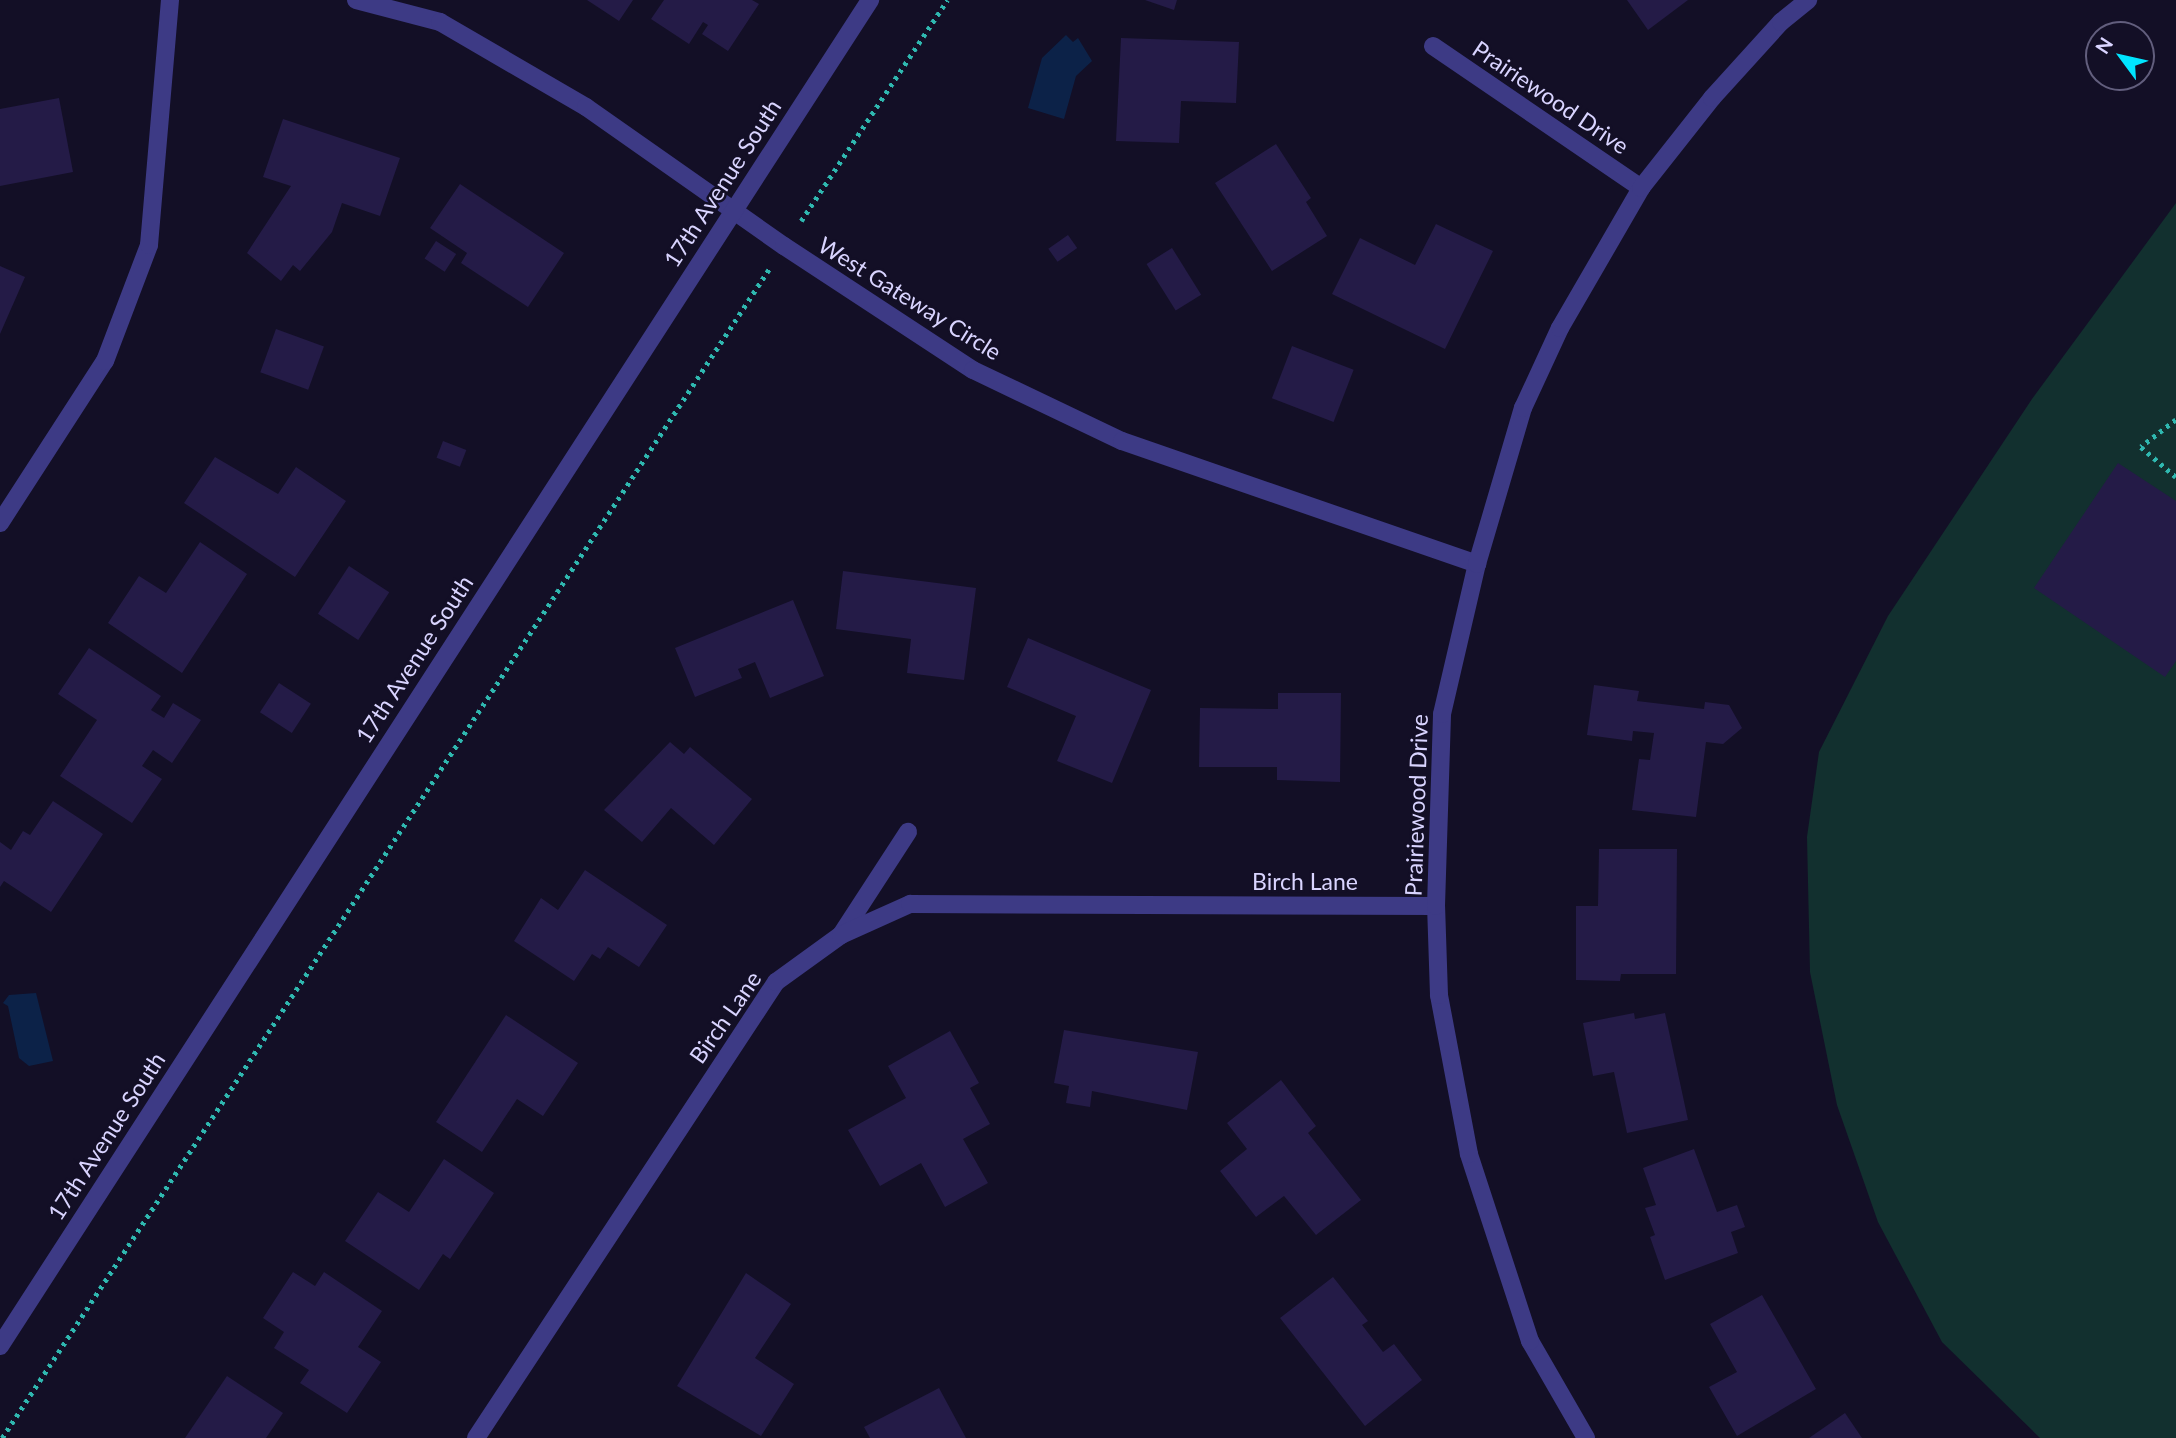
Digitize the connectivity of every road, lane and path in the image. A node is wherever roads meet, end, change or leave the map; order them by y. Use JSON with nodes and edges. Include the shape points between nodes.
{"nodes":[{"id":1,"x":170,"y":0,"type":"edge"},
{"id":2,"x":356,"y":0,"type":"edge"},
{"id":3,"x":870,"y":0,"type":"edge"},
{"id":4,"x":947,"y":0,"type":"edge"},
{"id":5,"x":1808,"y":0,"type":"edge"},
{"id":6,"x":1433,"y":46,"type":"dead end"},
{"id":7,"x":1641,"y":188,"type":"junction"},
{"id":8,"x":733,"y":210,"type":"junction"},
{"id":9,"x":784,"y":246,"type":"junction"},
{"id":10,"x":2176,"y":420,"type":"edge"},
{"id":11,"x":2176,"y":477,"type":"edge"},
{"id":12,"x":0,"y":523,"type":"edge"},
{"id":13,"x":1477,"y":564,"type":"junction"},
{"id":14,"x":908,"y":832,"type":"dead end"},
{"id":15,"x":1436,"y":906,"type":"junction"},
{"id":16,"x":841,"y":934,"type":"junction"},
{"id":17,"x":0,"y":1346,"type":"edge"},
{"id":18,"x":2,"y":1438,"type":"edge"},
{"id":19,"x":476,"y":1438,"type":"edge"},
{"id":20,"x":1586,"y":1438,"type":"edge"}],
"edges":[{"from":1,"to":12,"type":"street","via":[[149,245],[105,361]]},
{"from":2,"to":8,"type":"street","name":"West Gateway Circle","via":[[440,22],[586,107]]},
{"from":3,"to":8,"type":"street","name":"17th Avenue South"},
{"from":4,"to":9,"type":"path"},
{"from":5,"to":7,"type":"street","name":"Prairiewood Drive","via":[[1781,22],[1720,89]]},
{"from":6,"to":7,"type":"street","name":"Prairiewood Drive"},
{"from":7,"to":13,"type":"street","name":"Prairiewood Drive","via":[[1560,328],[1523,408]]},
{"from":8,"to":9,"type":"street","name":"West Gateway Circle"},
{"from":8,"to":17,"type":"street","name":"17th Avenue South"},
{"from":9,"to":13,"type":"street","name":"West Gateway Circle","via":[[973,370],[1122,441]]},
{"from":9,"to":18,"type":"path"},
{"from":10,"to":11,"type":"path","via":[[2141,447]]},
{"from":13,"to":15,"type":"street","name":"Prairiewood Drive","via":[[1442,714]]},
{"from":14,"to":16,"type":"street"},
{"from":15,"to":16,"type":"street","name":"Birch Lane","via":[[910,904]]},
{"from":15,"to":20,"type":"street","name":"Prairiewood Drive","via":[[1439,995],[1469,1154],[1530,1341]]},
{"from":16,"to":19,"type":"street","name":"Birch Lane","via":[[776,982]]}]}
